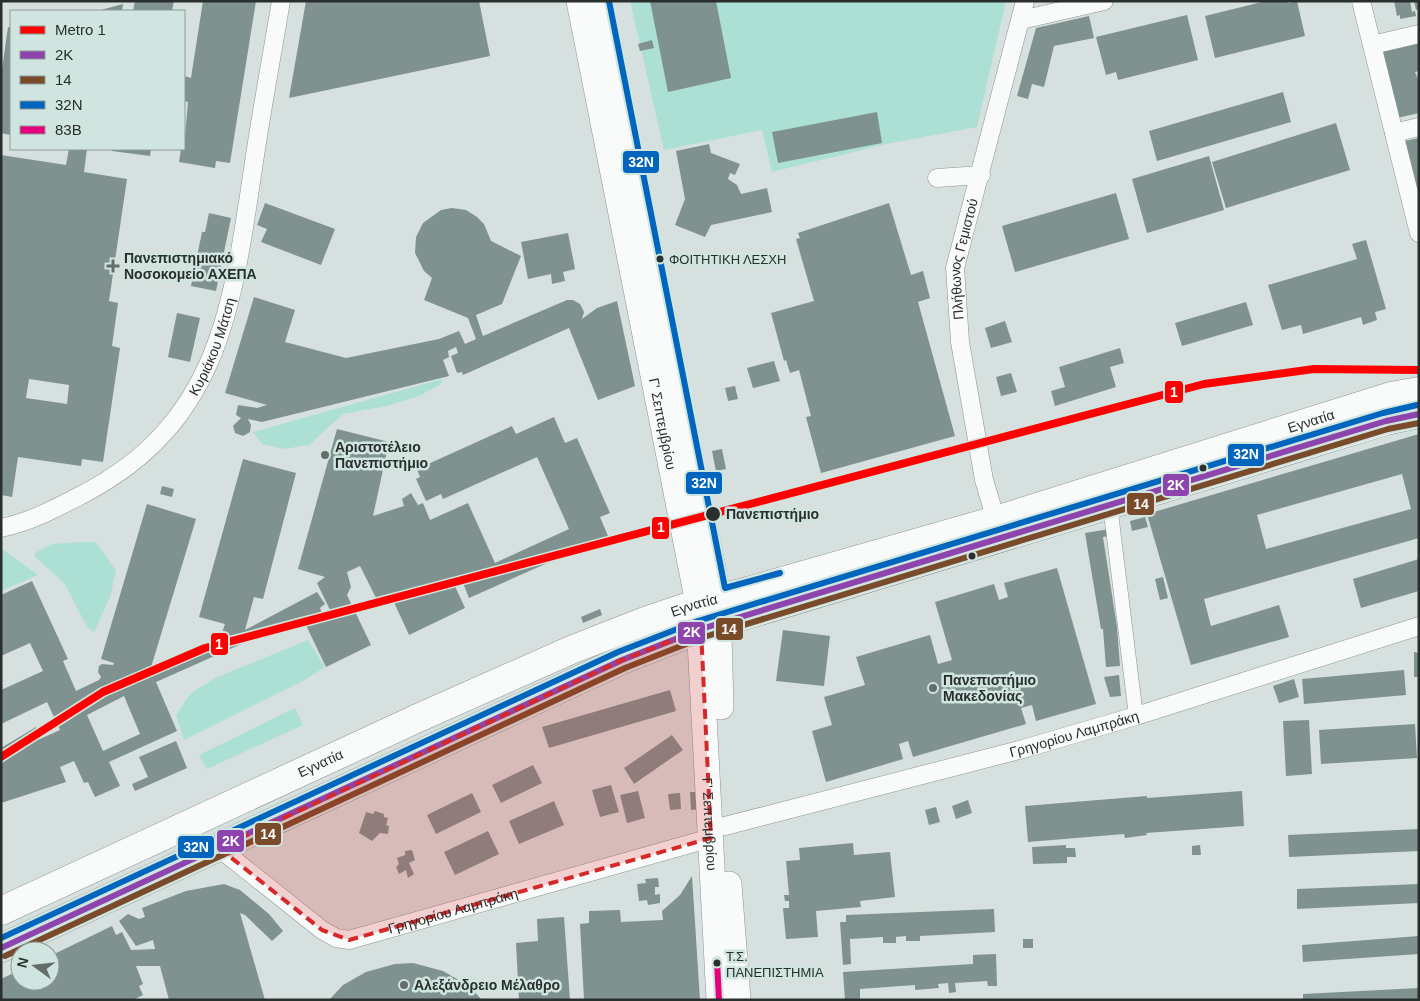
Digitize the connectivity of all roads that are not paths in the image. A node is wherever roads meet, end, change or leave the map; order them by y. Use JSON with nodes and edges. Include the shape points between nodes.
{"nodes":[{"id":1,"x":281,"y":1,"type":"edge"},
{"id":2,"x":579,"y":1,"type":"edge"},
{"id":3,"x":600,"y":1,"type":"edge"},
{"id":4,"x":1025,"y":1,"type":"edge"},
{"id":5,"x":1104,"y":1,"type":"edge"},
{"id":6,"x":1361,"y":1,"type":"edge"},
{"id":7,"x":1021,"y":20,"type":"junction"},
{"id":8,"x":1419,"y":34,"type":"edge"},
{"id":9,"x":1372,"y":46,"type":"junction"},
{"id":10,"x":1419,"y":128,"type":"edge"},
{"id":11,"x":1394,"y":133,"type":"junction"},
{"id":12,"x":981,"y":175,"type":"junction"},
{"id":13,"x":937,"y":178,"type":"dead end"},
{"id":14,"x":1419,"y":233,"type":"edge"},
{"id":15,"x":1419,"y":390,"type":"edge"},
{"id":16,"x":1419,"y":414,"type":"edge"},
{"id":17,"x":1110,"y":505,"type":"junction"},
{"id":18,"x":996,"y":520,"type":"junction"},
{"id":19,"x":1,"y":528,"type":"edge"},
{"id":20,"x":709,"y":613,"type":"junction"},
{"id":21,"x":1419,"y":626,"type":"edge"},
{"id":22,"x":1136,"y":716,"type":"junction"},
{"id":23,"x":718,"y":832,"type":"junction"},
{"id":24,"x":219,"y":848,"type":"junction"},
{"id":25,"x":1,"y":912,"type":"edge"},
{"id":26,"x":1,"y":948,"type":"edge"},
{"id":27,"x":719,"y":1000,"type":"edge"},
{"id":28,"x":738,"y":1000,"type":"edge"}],
"edges":[{"from":1,"to":19,"type":"street","name":"Κυριάκου Μάτση","via":[[230,298],[219,339],[202,379],[178,417],[138,460],[56,509]]},
{"from":2,"to":20,"type":"main road","name":"Γ' Σεπτεμβρίου"},
{"from":3,"to":20,"type":"main road","name":"Γ' Σεπτεμβρίου"},
{"from":4,"to":7,"type":"street","name":"Πλήθωνος Γεμιστού"},
{"from":5,"to":7,"type":"street"},
{"from":6,"to":9,"type":"street"},
{"from":7,"to":12,"type":"street","name":"Πλήθωνος Γεμιστού"},
{"from":8,"to":9,"type":"street"},
{"from":9,"to":11,"type":"street"},
{"from":10,"to":11,"type":"street"},
{"from":11,"to":14,"type":"street"},
{"from":12,"to":13,"type":"street"},
{"from":12,"to":18,"type":"street","name":"Πλήθωνος Γεμιστού","via":[[958,251],[956,277],[960,342],[986,490]]},
{"from":15,"to":18,"type":"main road","name":"Εγνατία"},
{"from":16,"to":17,"type":"main road","name":"Εγνατία","via":[[1386,421]]},
{"from":17,"to":20,"type":"main road","name":"Εγνατία"},
{"from":17,"to":22,"type":"street"},
{"from":18,"to":20,"type":"main road","name":"Εγνατία"},
{"from":20,"to":23,"type":"main road","name":"Γ' Σεπτεμβρίου"},
{"from":20,"to":24,"type":"main road","name":"Εγνατία","via":[[622,660]]},
{"from":20,"to":25,"type":"main road","name":"Εγνατία","via":[[645,621],[571,650]]},
{"from":21,"to":22,"type":"street","name":"Γρηγορίου Λαμπράκη"},
{"from":22,"to":23,"type":"street","name":"Γρηγορίου Λαμπράκη"},
{"from":23,"to":24,"type":"street","name":"Γρηγορίου Λαμπράκη","via":[[349,940],[336,938],[322,930]]},
{"from":23,"to":27,"type":"main road","name":"Γ' Σεπτεμβρίου"},
{"from":23,"to":28,"type":"main road","name":"Γ' Σεπτεμβρίου"},
{"from":24,"to":26,"type":"main road","name":"Εγνατία"}]}
